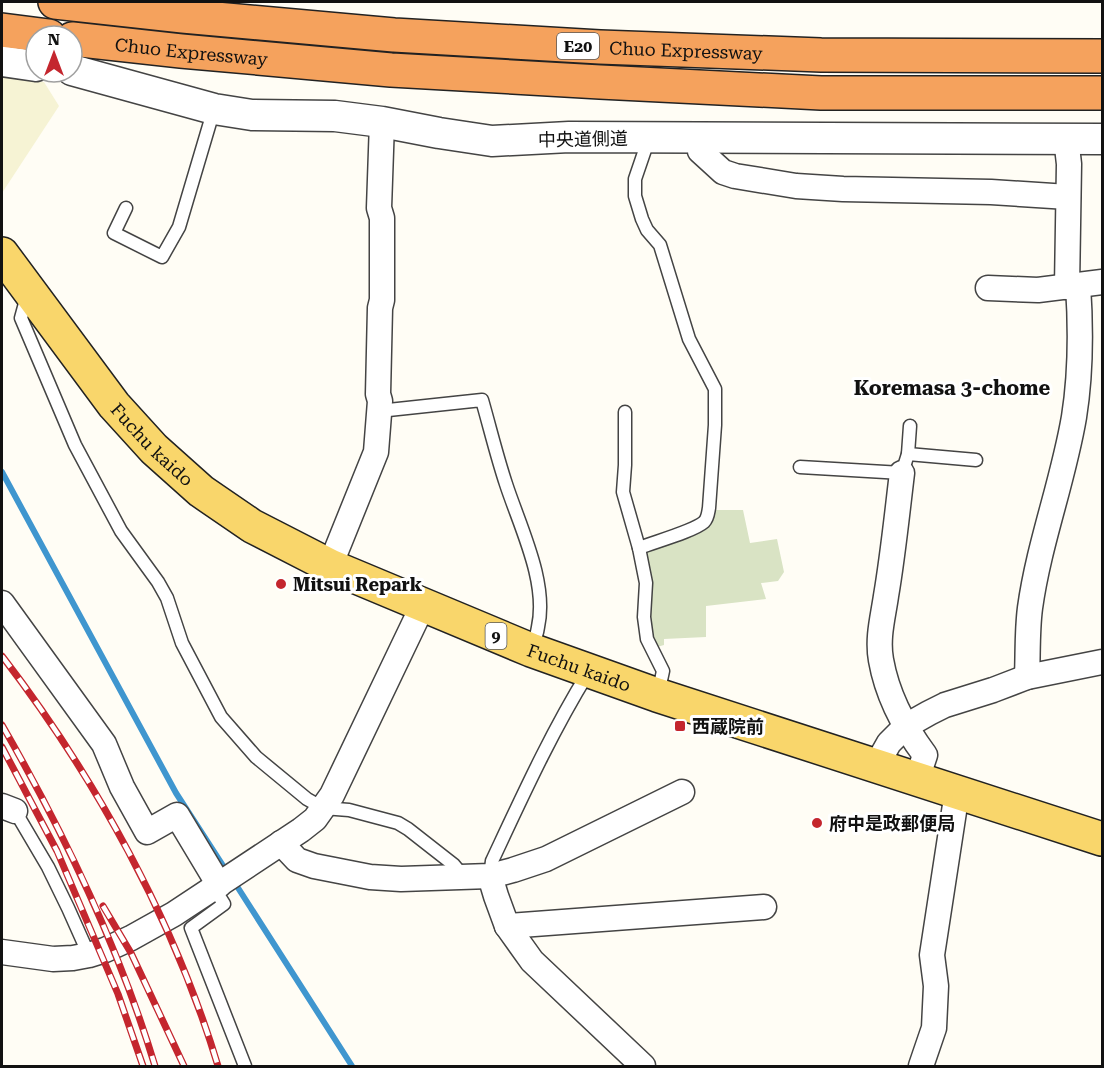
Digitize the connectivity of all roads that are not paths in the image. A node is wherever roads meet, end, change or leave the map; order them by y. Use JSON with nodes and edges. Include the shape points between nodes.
{"nodes":[{"id":1,"x":55,"y":2,"type":"edge"},
{"id":2,"x":2,"y":30,"type":"edge"},
{"id":3,"x":24,"y":33,"type":"edge"},
{"id":4,"x":84,"y":40,"type":"edge"},
{"id":5,"x":1102,"y":56,"type":"edge"},
{"id":6,"x":2,"y":61,"type":"edge"},
{"id":7,"x":24,"y":64,"type":"edge"},
{"id":8,"x":84,"y":73,"type":"edge"},
{"id":9,"x":1102,"y":93,"type":"edge"},
{"id":10,"x":214,"y":109,"type":"junction"},
{"id":11,"x":382,"y":122,"type":"junction"},
{"id":12,"x":649,"y":138,"type":"junction"},
{"id":13,"x":700,"y":138,"type":"junction"},
{"id":14,"x":1066,"y":138,"type":"junction"},
{"id":15,"x":1102,"y":139,"type":"edge"},
{"id":16,"x":1068,"y":197,"type":"junction"},
{"id":17,"x":126,"y":208,"type":"dead end"},
{"id":18,"x":2,"y":254,"type":"edge"},
{"id":19,"x":1102,"y":282,"type":"edge"},
{"id":20,"x":1072,"y":286,"type":"junction"},
{"id":21,"x":988,"y":288,"type":"dead end"},
{"id":22,"x":28,"y":289,"type":"junction"},
{"id":23,"x":379,"y":411,"type":"junction"},
{"id":24,"x":625,"y":412,"type":"dead end"},
{"id":25,"x":910,"y":426,"type":"dead end"},
{"id":26,"x":976,"y":460,"type":"dead end"},
{"id":27,"x":905,"y":463,"type":"junction"},
{"id":28,"x":800,"y":467,"type":"dead end"},
{"id":29,"x":639,"y":548,"type":"junction"},
{"id":30,"x":330,"y":566,"type":"junction"},
{"id":31,"x":2,"y":603,"type":"edge"},
{"id":32,"x":423,"y":605,"type":"junction"},
{"id":33,"x":531,"y":650,"type":"junction"},
{"id":34,"x":1102,"y":663,"type":"edge"},
{"id":35,"x":589,"y":671,"type":"junction"},
{"id":36,"x":1027,"y":676,"type":"junction"},
{"id":37,"x":657,"y":695,"type":"junction"},
{"id":38,"x":906,"y":726,"type":"junction"},
{"id":39,"x":876,"y":766,"type":"junction"},
{"id":40,"x":917,"y":779,"type":"junction"},
{"id":41,"x":682,"y":792,"type":"dead end"},
{"id":42,"x":957,"y":792,"type":"junction"},
{"id":43,"x":323,"y":808,"type":"junction"},
{"id":44,"x":8,"y":809,"type":"edge"},
{"id":45,"x":1102,"y":838,"type":"edge"},
{"id":46,"x":280,"y":843,"type":"junction"},
{"id":47,"x":490,"y":876,"type":"junction"},
{"id":48,"x":464,"y":877,"type":"junction"},
{"id":49,"x":223,"y":882,"type":"junction"},
{"id":50,"x":764,"y":907,"type":"dead end"},
{"id":51,"x":507,"y":926,"type":"junction"},
{"id":52,"x":2,"y":952,"type":"edge"},
{"id":53,"x":89,"y":955,"type":"junction"},
{"id":54,"x":245,"y":1066,"type":"edge"},
{"id":55,"x":643,"y":1066,"type":"edge"},
{"id":56,"x":921,"y":1066,"type":"edge"}],
"edges":[{"from":1,"to":5,"type":"highway","name":"Chuo Expressway","number":"E20","via":[[394,35],[589,46],[821,55]]},
{"from":2,"to":3,"type":"highway"},
{"from":4,"to":9,"type":"highway","name":"Chuo Expressway","number":"E20","via":[[379,69],[600,82],[821,93]]},
{"from":6,"to":7,"type":"street"},
{"from":8,"to":10,"type":"street","name":"中央道側道"},
{"from":10,"to":11,"type":"street","name":"中央道側道","via":[[252,115],[335,116]]},
{"from":10,"to":17,"type":"lane","via":[[179,227],[162,257],[114,233]]},
{"from":11,"to":12,"type":"street","name":"中央道側道","via":[[492,141]]},
{"from":11,"to":23,"type":"street"},
{"from":12,"to":13,"type":"street","name":"中央道側道"},
{"from":12,"to":29,"type":"lane","via":[[635,179],[635,196],[647,230],[660,245],[689,339],[715,389],[716,407],[707,518],[692,528]]},
{"from":13,"to":14,"type":"street","name":"中央道側道"},
{"from":13,"to":16,"type":"street","via":[[700,151],[723,172],[795,186]]},
{"from":14,"to":15,"type":"street","name":"中央道側道"},
{"from":14,"to":16,"type":"street"},
{"from":16,"to":20,"type":"street"},
{"from":18,"to":22,"type":"main road","name":"Fuchu kaido","number":"9"},
{"from":19,"to":20,"type":"street"},
{"from":20,"to":21,"type":"street","via":[[1038,290]]},
{"from":20,"to":36,"type":"street","via":[[1081,322],[1074,418],[1037,568],[1030,611]]},
{"from":22,"to":30,"type":"main road","name":"Fuchu kaido","number":"9","via":[[114,405],[154,449],[201,491],[252,526]]},
{"from":22,"to":43,"type":"lane","via":[[21,318],[75,445],[121,531],[167,598],[182,644],[221,717],[256,757]]},
{"from":23,"to":30,"type":"street","via":[[375,452]]},
{"from":23,"to":33,"type":"lane","via":[[482,400],[537,580],[538,626]]},
{"from":24,"to":29,"type":"lane","via":[[623,492]]},
{"from":25,"to":27,"type":"lane"},
{"from":26,"to":27,"type":"lane"},
{"from":27,"to":28,"type":"lane"},
{"from":27,"to":38,"type":"street","via":[[880,628],[880,658],[888,690]]},
{"from":29,"to":37,"type":"lane","via":[[646,583],[647,639],[663,670]]},
{"from":30,"to":32,"type":"main road","name":"Fuchu kaido","number":"9"},
{"from":31,"to":49,"type":"street","via":[[104,744],[147,832],[177,815]]},
{"from":32,"to":33,"type":"main road","name":"Fuchu kaido","number":"9"},
{"from":32,"to":43,"type":"street"},
{"from":33,"to":35,"type":"main road","name":"Fuchu kaido","number":"9"},
{"from":34,"to":36,"type":"street"},
{"from":35,"to":37,"type":"main road","name":"Fuchu kaido","number":"9"},
{"from":35,"to":47,"type":"lane","via":[[534,771],[492,861]]},
{"from":36,"to":38,"type":"street","via":[[945,705]]},
{"from":37,"to":39,"type":"main road","name":"Fuchu kaido","number":"9"},
{"from":38,"to":39,"type":"street","via":[[889,743]]},
{"from":38,"to":40,"type":"street","via":[[925,755]]},
{"from":39,"to":40,"type":"main road","name":"Fuchu kaido","number":"9"},
{"from":40,"to":42,"type":"main road","name":"Fuchu kaido","number":"9"},
{"from":41,"to":47,"type":"street","via":[[546,859]]},
{"from":42,"to":45,"type":"main road","name":"Fuchu kaido","number":"9"},
{"from":42,"to":56,"type":"street","via":[[932,955],[936,986],[934,1028]]},
{"from":43,"to":46,"type":"street","via":[[315,819]]},
{"from":43,"to":48,"type":"lane","via":[[349,810],[398,823]]},
{"from":44,"to":53,"type":"lane","via":[[48,867]]},
{"from":46,"to":48,"type":"street","via":[[297,860],[346,873],[401,879]]},
{"from":46,"to":49,"type":"street"},
{"from":47,"to":48,"type":"street"},
{"from":47,"to":51,"type":"street"},
{"from":49,"to":53,"type":"street","via":[[153,927]]},
{"from":49,"to":54,"type":"lane","via":[[224,904],[191,928]]},
{"from":50,"to":51,"type":"street"},
{"from":51,"to":55,"type":"street","via":[[532,961]]},
{"from":52,"to":53,"type":"street","via":[[53,959]]}]}
